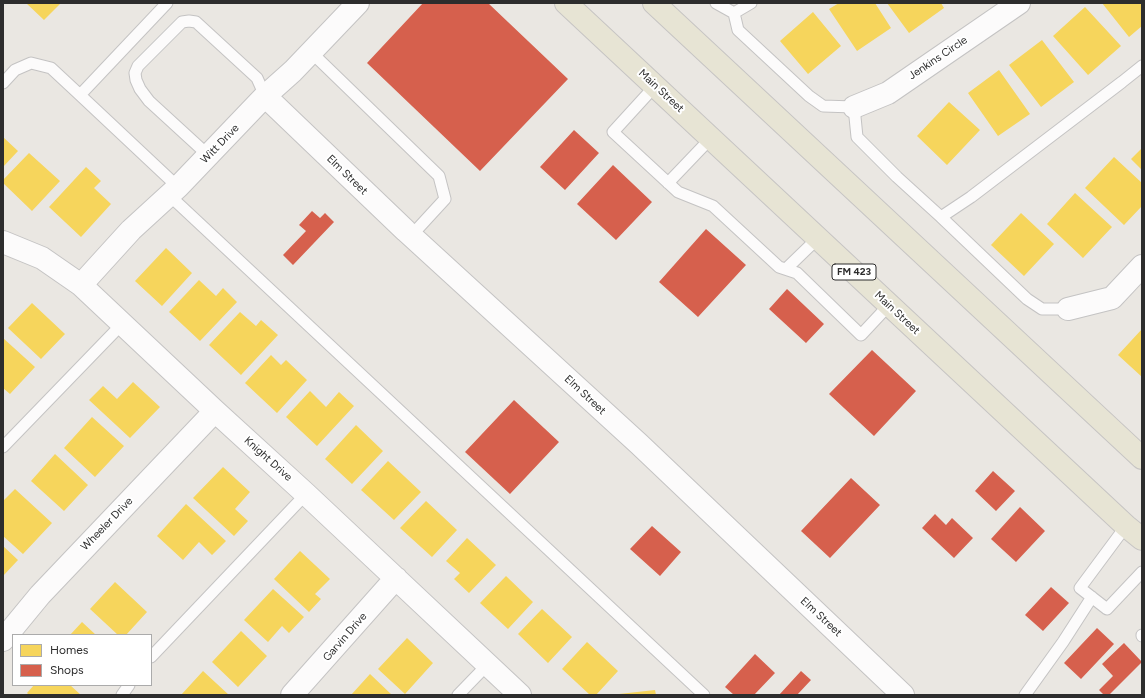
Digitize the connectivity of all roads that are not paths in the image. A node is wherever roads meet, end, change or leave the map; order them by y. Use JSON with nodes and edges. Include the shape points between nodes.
{"nodes":[{"id":1,"x":167,"y":3,"type":"edge"},
{"id":2,"x":358,"y":3,"type":"edge"},
{"id":3,"x":566,"y":3,"type":"edge"},
{"id":4,"x":654,"y":3,"type":"edge"},
{"id":5,"x":716,"y":3,"type":"edge"},
{"id":6,"x":751,"y":3,"type":"edge"},
{"id":7,"x":1020,"y":3,"type":"edge"},
{"id":8,"x":734,"y":13,"type":"junction"},
{"id":9,"x":311,"y":52,"type":"junction"},
{"id":10,"x":1142,"y":66,"type":"edge"},
{"id":11,"x":3,"y":83,"type":"edge"},
{"id":12,"x":655,"y":86,"type":"junction"},
{"id":13,"x":80,"y":96,"type":"junction"},
{"id":14,"x":265,"y":96,"type":"junction"},
{"id":15,"x":854,"y":108,"type":"junction"},
{"id":16,"x":711,"y":138,"type":"junction"},
{"id":17,"x":209,"y":156,"type":"junction"},
{"id":18,"x":668,"y":183,"type":"junction"},
{"id":19,"x":174,"y":191,"type":"junction"},
{"id":20,"x":941,"y":217,"type":"junction"},
{"id":21,"x":411,"y":236,"type":"junction"},
{"id":22,"x":818,"y":238,"type":"junction"},
{"id":23,"x":5,"y":247,"type":"edge"},
{"id":24,"x":1142,"y":266,"type":"edge"},
{"id":25,"x":786,"y":269,"type":"junction"},
{"id":26,"x":81,"y":285,"type":"junction"},
{"id":27,"x":889,"y":305,"type":"junction"},
{"id":28,"x":1068,"y":308,"type":"joint"},
{"id":29,"x":122,"y":324,"type":"junction"},
{"id":30,"x":215,"y":411,"type":"junction"},
{"id":31,"x":3,"y":448,"type":"edge"},
{"id":32,"x":1142,"y":458,"type":"edge"},
{"id":33,"x":306,"y":494,"type":"junction"},
{"id":34,"x":1134,"y":533,"type":"edge"},
{"id":35,"x":1142,"y":572,"type":"edge"},
{"id":36,"x":396,"y":578,"type":"junction"},
{"id":37,"x":1092,"y":597,"type":"junction"},
{"id":38,"x":3,"y":640,"type":"edge"},
{"id":39,"x":152,"y":656,"type":"edge"},
{"id":40,"x":488,"y":664,"type":"junction"},
{"id":41,"x":128,"y":686,"type":"edge"},
{"id":42,"x":122,"y":695,"type":"edge"},
{"id":43,"x":292,"y":695,"type":"edge"},
{"id":44,"x":458,"y":695,"type":"edge"},
{"id":45,"x":520,"y":695,"type":"edge"},
{"id":46,"x":704,"y":695,"type":"edge"},
{"id":47,"x":904,"y":695,"type":"edge"},
{"id":48,"x":1025,"y":695,"type":"edge"}],
"edges":[{"from":1,"to":13,"type":"lane"},
{"from":2,"to":9,"type":"street","name":"Witt Drive"},
{"from":3,"to":12,"type":"main road","name":"Main Street","number":"FM 423"},
{"from":4,"to":32,"type":"main road"},
{"from":5,"to":8,"type":"lane"},
{"from":6,"to":8,"type":"lane"},
{"from":7,"to":15,"type":"street","name":"Jenkins Circle","via":[[888,93]]},
{"from":8,"to":15,"type":"lane","via":[[738,30],[809,96],[822,106]]},
{"from":9,"to":14,"type":"street","name":"Witt Drive"},
{"from":9,"to":21,"type":"lane","via":[[439,176],[445,199]]},
{"from":10,"to":20,"type":"lane","via":[[971,197]]},
{"from":11,"to":13,"type":"lane","via":[[15,70],[31,63],[51,68]]},
{"from":12,"to":16,"type":"main road","name":"Main Street","number":"FM 423"},
{"from":12,"to":18,"type":"lane","via":[[613,132]]},
{"from":13,"to":19,"type":"lane"},
{"from":14,"to":17,"type":"street","name":"Witt Drive"},
{"from":14,"to":17,"type":"lane","via":[[257,78],[196,22],[182,22],[138,66],[136,80],[148,101]]},
{"from":14,"to":21,"type":"street","name":"Elm Street"},
{"from":15,"to":20,"type":"lane","via":[[857,137]]},
{"from":16,"to":18,"type":"lane"},
{"from":16,"to":22,"type":"main road","name":"Main Street","number":"FM 423"},
{"from":17,"to":19,"type":"street","name":"Witt Drive"},
{"from":18,"to":25,"type":"lane","via":[[678,192],[713,206],[780,267]]},
{"from":19,"to":26,"type":"street","name":"Witt Drive","via":[[131,230]]},
{"from":19,"to":46,"type":"lane"},
{"from":20,"to":28,"type":"lane","via":[[1027,299],[1042,309]]},
{"from":21,"to":47,"type":"street","name":"Elm Street","via":[[644,450]]},
{"from":22,"to":25,"type":"lane"},
{"from":22,"to":27,"type":"main road","name":"Main Street","number":"FM 423"},
{"from":23,"to":26,"type":"street","name":"Knight Drive","via":[[42,258]]},
{"from":24,"to":28,"type":"street","via":[[1112,298]]},
{"from":25,"to":27,"type":"lane","via":[[797,273],[861,335]]},
{"from":26,"to":29,"type":"street","name":"Knight Drive"},
{"from":27,"to":34,"type":"main road","name":"Main Street","number":"FM 423"},
{"from":29,"to":30,"type":"street","name":"Knight Drive"},
{"from":29,"to":31,"type":"lane"},
{"from":30,"to":33,"type":"street","name":"Knight Drive"},
{"from":30,"to":38,"type":"street","name":"Wheeler Drive","via":[[40,595]]},
{"from":33,"to":36,"type":"street","name":"Knight Drive"},
{"from":33,"to":39,"type":"lane"},
{"from":34,"to":37,"type":"lane","via":[[1080,588]]},
{"from":35,"to":37,"type":"lane","via":[[1107,610]]},
{"from":36,"to":40,"type":"street","name":"Knight Drive"},
{"from":36,"to":43,"type":"street","name":"Garvin Drive"},
{"from":37,"to":48,"type":"lane"},
{"from":40,"to":44,"type":"lane"},
{"from":40,"to":45,"type":"street","name":"Knight Drive"},
{"from":41,"to":42,"type":"lane"}]}
